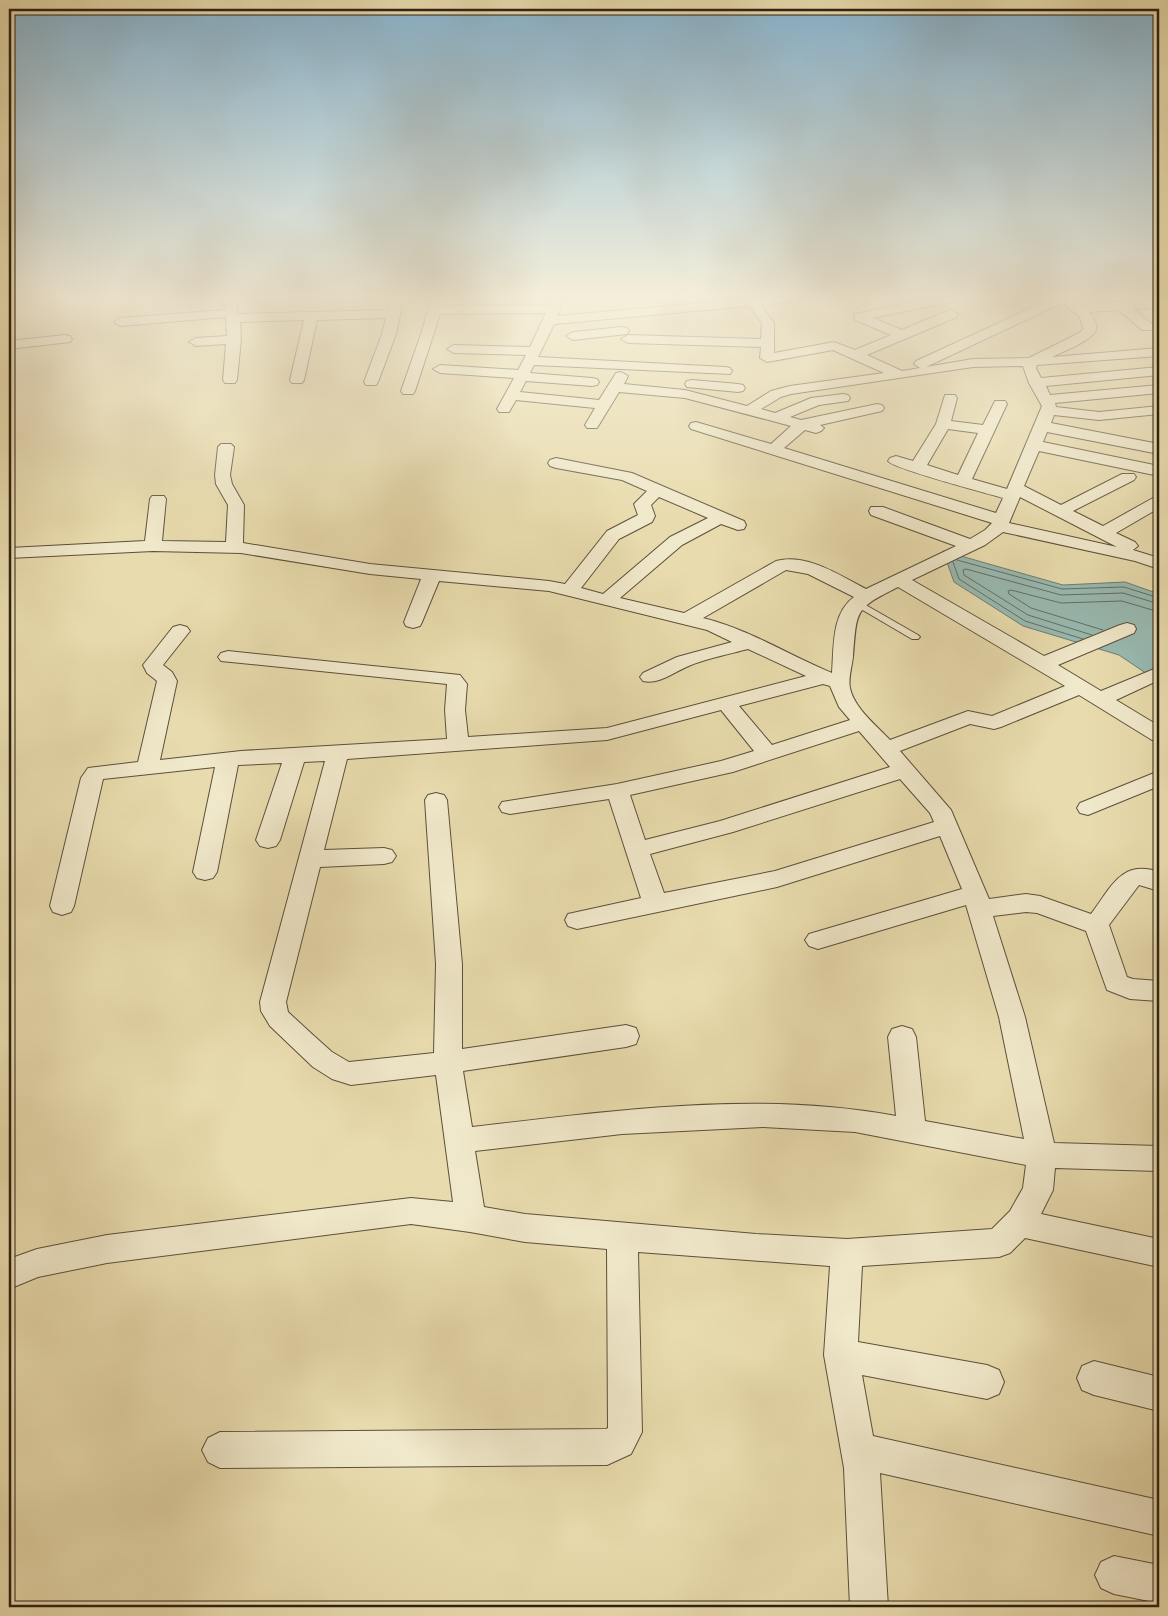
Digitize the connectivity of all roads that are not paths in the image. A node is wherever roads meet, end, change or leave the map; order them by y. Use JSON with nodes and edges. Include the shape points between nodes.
{"nodes":[{"id":1,"x":230,"y":371,"type":"edge"},
{"id":2,"x":299,"y":371,"type":"edge"},
{"id":3,"x":378,"y":371,"type":"edge"},
{"id":4,"x":412,"y":371,"type":"edge"},
{"id":5,"x":473,"y":371,"type":"edge"},
{"id":6,"x":524,"y":371,"type":"edge"},
{"id":7,"x":598,"y":371,"type":"edge"},
{"id":8,"x":620,"y":371,"type":"edge"},
{"id":9,"x":718,"y":371,"type":"edge"},
{"id":10,"x":889,"y":371,"type":"edge"},
{"id":11,"x":904,"y":371,"type":"edge"},
{"id":12,"x":919,"y":371,"type":"edge"},
{"id":13,"x":1025,"y":371,"type":"edge"},
{"id":14,"x":1032,"y":371,"type":"edge"},
{"id":15,"x":522,"y":375,"type":"junction"},
{"id":16,"x":896,"y":375,"type":"junction"},
{"id":17,"x":619,"y":377,"type":"junction"},
{"id":18,"x":376,"y":378,"type":"dead end"},
{"id":19,"x":230,"y":380,"type":"dead end"},
{"id":20,"x":297,"y":380,"type":"dead end"},
{"id":21,"x":592,"y":382,"type":"dead end"},
{"id":22,"x":407,"y":384,"type":"dead end"},
{"id":23,"x":927,"y":385,"type":"dead end"},
{"id":24,"x":738,"y":388,"type":"dead end"},
{"id":25,"x":1159,"y":389,"type":"edge"},
{"id":26,"x":511,"y":395,"type":"junction"},
{"id":27,"x":858,"y":396,"type":"dead end"},
{"id":28,"x":950,"y":398,"type":"dead end"},
{"id":29,"x":1000,"y":404,"type":"dead end"},
{"id":30,"x":604,"y":405,"type":"junction"},
{"id":31,"x":1047,"y":405,"type":"junction"},
{"id":32,"x":878,"y":408,"type":"dead end"},
{"id":33,"x":504,"y":409,"type":"dead end"},
{"id":34,"x":750,"y":410,"type":"junction"},
{"id":35,"x":1159,"y":410,"type":"edge"},
{"id":36,"x":773,"y":416,"type":"junction"},
{"id":37,"x":943,"y":424,"type":"junction"},
{"id":38,"x":592,"y":425,"type":"dead end"},
{"id":39,"x":696,"y":426,"type":"dead end"},
{"id":40,"x":809,"y":426,"type":"junction"},
{"id":41,"x":1042,"y":426,"type":"junction"},
{"id":42,"x":989,"y":430,"type":"junction"},
{"id":43,"x":738,"y":439,"type":"junction"},
{"id":44,"x":1034,"y":445,"type":"junction"},
{"id":45,"x":226,"y":446,"type":"dead end"},
{"id":46,"x":1159,"y":449,"type":"edge"},
{"id":47,"x":773,"y":450,"type":"junction"},
{"id":48,"x":896,"y":461,"type":"dead end"},
{"id":49,"x":556,"y":462,"type":"dead end"},
{"id":50,"x":917,"y":468,"type":"junction"},
{"id":51,"x":1159,"y":471,"type":"edge"},
{"id":52,"x":1128,"y":477,"type":"dead end"},
{"id":53,"x":963,"y":481,"type":"junction"},
{"id":54,"x":657,"y":490,"type":"junction"},
{"id":55,"x":1014,"y":492,"type":"junction"},
{"id":56,"x":158,"y":499,"type":"dead end"},
{"id":57,"x":1159,"y":501,"type":"edge"},
{"id":58,"x":877,"y":511,"type":"dead end"},
{"id":59,"x":1060,"y":511,"type":"junction"},
{"id":60,"x":720,"y":518,"type":"junction"},
{"id":61,"x":1000,"y":523,"type":"junction"},
{"id":62,"x":738,"y":525,"type":"dead end"},
{"id":63,"x":1104,"y":534,"type":"junction"},
{"id":64,"x":970,"y":545,"type":"junction"},
{"id":65,"x":153,"y":546,"type":"junction"},
{"id":66,"x":234,"y":548,"type":"junction"},
{"id":67,"x":9,"y":553,"type":"edge"},
{"id":68,"x":1153,"y":557,"type":"edge"},
{"id":69,"x":432,"y":575,"type":"junction"},
{"id":70,"x":899,"y":580,"type":"junction"},
{"id":71,"x":570,"y":590,"type":"junction"},
{"id":72,"x":608,"y":599,"type":"junction"},
{"id":73,"x":862,"y":600,"type":"junction"},
{"id":74,"x":686,"y":619,"type":"junction"},
{"id":75,"x":413,"y":622,"type":"dead end"},
{"id":76,"x":1126,"y":629,"type":"dead end"},
{"id":77,"x":180,"y":631,"type":"dead end"},
{"id":78,"x":915,"y":637,"type":"dead end"},
{"id":79,"x":752,"y":642,"type":"junction"},
{"id":80,"x":228,"y":656,"type":"dead end"},
{"id":81,"x":1043,"y":664,"type":"junction"},
{"id":82,"x":1159,"y":673,"type":"edge"},
{"id":83,"x":650,"y":677,"type":"dead end"},
{"id":84,"x":832,"y":680,"type":"junction"},
{"id":85,"x":1081,"y":687,"type":"junction"},
{"id":86,"x":1100,"y":699,"type":"junction"},
{"id":87,"x":726,"y":703,"type":"junction"},
{"id":88,"x":863,"y":723,"type":"junction"},
{"id":89,"x":1156,"y":730,"type":"edge"},
{"id":90,"x":458,"y":745,"type":"junction"},
{"id":91,"x":886,"y":749,"type":"junction"},
{"id":92,"x":338,"y":753,"type":"junction"},
{"id":93,"x":768,"y":754,"type":"junction"},
{"id":94,"x":295,"y":756,"type":"junction"},
{"id":95,"x":228,"y":759,"type":"junction"},
{"id":96,"x":148,"y":766,"type":"junction"},
{"id":97,"x":905,"y":770,"type":"junction"},
{"id":98,"x":1159,"y":778,"type":"edge"},
{"id":99,"x":617,"y":791,"type":"junction"},
{"id":100,"x":436,"y":800,"type":"dead end"},
{"id":101,"x":510,"y":807,"type":"dead end"},
{"id":102,"x":1088,"y":808,"type":"dead end"},
{"id":103,"x":947,"y":826,"type":"junction"},
{"id":104,"x":268,"y":840,"type":"dead end"},
{"id":105,"x":637,"y":850,"type":"junction"},
{"id":106,"x":384,"y":856,"type":"dead end"},
{"id":107,"x":310,"y":859,"type":"junction"},
{"id":108,"x":1159,"y":864,"type":"edge"},
{"id":109,"x":206,"y":872,"type":"dead end"},
{"id":110,"x":1136,"y":876,"type":"junction"},
{"id":111,"x":1159,"y":882,"type":"edge"},
{"id":112,"x":978,"y":901,"type":"junction"},
{"id":113,"x":656,"y":905,"type":"junction"},
{"id":114,"x":62,"y":906,"type":"dead end"},
{"id":115,"x":577,"y":920,"type":"dead end"},
{"id":116,"x":1096,"y":922,"type":"junction"},
{"id":117,"x":818,"y":940,"type":"dead end"},
{"id":118,"x":1159,"y":991,"type":"edge"},
{"id":119,"x":626,"y":1036,"type":"dead end"},
{"id":120,"x":902,"y":1037,"type":"dead end"},
{"id":121,"x":448,"y":1062,"type":"junction"},
{"id":122,"x":912,"y":1131,"type":"junction"},
{"id":123,"x":460,"y":1141,"type":"junction"},
{"id":124,"x":1042,"y":1155,"type":"junction"},
{"id":125,"x":1159,"y":1158,"type":"edge"},
{"id":126,"x":470,"y":1218,"type":"junction"},
{"id":127,"x":1019,"y":1223,"type":"junction"},
{"id":128,"x":622,"y":1236,"type":"junction"},
{"id":129,"x":847,"y":1253,"type":"junction"},
{"id":130,"x":1159,"y":1253,"type":"edge"},
{"id":131,"x":9,"y":1274,"type":"edge"},
{"id":132,"x":841,"y":1355,"type":"junction"},
{"id":133,"x":1094,"y":1378,"type":"dead end"},
{"id":134,"x":987,"y":1382,"type":"dead end"},
{"id":135,"x":1159,"y":1394,"type":"edge"},
{"id":136,"x":220,"y":1450,"type":"dead end"},
{"id":137,"x":858,"y":1450,"type":"junction"},
{"id":138,"x":1159,"y":1518,"type":"edge"},
{"id":139,"x":1114,"y":1575,"type":"dead end"},
{"id":140,"x":1159,"y":1584,"type":"edge"},
{"id":141,"x":870,"y":1607,"type":"edge"}],
"edges":[{"from":1,"to":19,"type":"street"},
{"from":2,"to":20,"type":"street"},
{"from":3,"to":18,"type":"street"},
{"from":4,"to":22,"type":"street"},
{"from":5,"to":15,"type":"street"},
{"from":6,"to":15,"type":"street"},
{"from":7,"to":17,"type":"street"},
{"from":8,"to":17,"type":"street"},
{"from":9,"to":17,"type":"street"},
{"from":10,"to":16,"type":"street"},
{"from":11,"to":16,"type":"street"},
{"from":12,"to":16,"type":"street"},
{"from":13,"to":23,"type":"street","via":[[984,374]]},
{"from":14,"to":31,"type":"street"},
{"from":15,"to":21,"type":"street"},
{"from":15,"to":26,"type":"street"},
{"from":16,"to":34,"type":"street","via":[[782,392]]},
{"from":17,"to":24,"type":"street"},
{"from":17,"to":30,"type":"street"},
{"from":17,"to":34,"type":"street"},
{"from":25,"to":31,"type":"street"},
{"from":26,"to":30,"type":"street"},
{"from":26,"to":33,"type":"street"},
{"from":27,"to":36,"type":"street","via":[[816,402]]},
{"from":28,"to":37,"type":"street"},
{"from":29,"to":42,"type":"street"},
{"from":30,"to":38,"type":"street"},
{"from":31,"to":35,"type":"street","via":[[1099,416]]},
{"from":31,"to":41,"type":"street"},
{"from":32,"to":40,"type":"street"},
{"from":34,"to":36,"type":"street"},
{"from":36,"to":40,"type":"street"},
{"from":36,"to":43,"type":"street"},
{"from":37,"to":42,"type":"street"},
{"from":37,"to":50,"type":"street"},
{"from":39,"to":43,"type":"street"},
{"from":40,"to":47,"type":"street"},
{"from":41,"to":44,"type":"street"},
{"from":41,"to":46,"type":"street"},
{"from":42,"to":53,"type":"street"},
{"from":43,"to":47,"type":"street"},
{"from":44,"to":51,"type":"street"},
{"from":44,"to":55,"type":"street"},
{"from":45,"to":66,"type":"street","via":[[222,481],[235,499]]},
{"from":47,"to":61,"type":"street"},
{"from":48,"to":50,"type":"street"},
{"from":49,"to":54,"type":"street","via":[[626,476]]},
{"from":50,"to":53,"type":"street"},
{"from":52,"to":59,"type":"street"},
{"from":53,"to":55,"type":"street"},
{"from":54,"to":60,"type":"street"},
{"from":54,"to":71,"type":"street","via":[[642,504],[646,518],[613,535]]},
{"from":55,"to":59,"type":"street"},
{"from":55,"to":61,"type":"street"},
{"from":56,"to":65,"type":"street"},
{"from":57,"to":63,"type":"street"},
{"from":58,"to":64,"type":"street"},
{"from":59,"to":63,"type":"street"},
{"from":60,"to":62,"type":"street"},
{"from":60,"to":72,"type":"street","via":[[676,541]]},
{"from":61,"to":64,"type":"street","via":[[991,534]]},
{"from":61,"to":68,"type":"street"},
{"from":63,"to":68,"type":"street"},
{"from":64,"to":70,"type":"street"},
{"from":65,"to":66,"type":"street"},
{"from":65,"to":67,"type":"street"},
{"from":66,"to":69,"type":"street"},
{"from":69,"to":71,"type":"street"},
{"from":69,"to":75,"type":"street"},
{"from":70,"to":73,"type":"street"},
{"from":70,"to":81,"type":"street"},
{"from":71,"to":72,"type":"street"},
{"from":72,"to":74,"type":"street"},
{"from":73,"to":74,"type":"street","via":[[805,567],[790,563]]},
{"from":73,"to":78,"type":"lane"},
{"from":73,"to":84,"type":"street","via":[[847,618]]},
{"from":74,"to":79,"type":"street","via":[[714,626]]},
{"from":76,"to":81,"type":"street"},
{"from":77,"to":96,"type":"street","via":[[152,665],[167,681]]},
{"from":79,"to":83,"type":"street","via":[[690,659]]},
{"from":79,"to":84,"type":"street"},
{"from":80,"to":90,"type":"street","via":[[453,680],[457,684]]},
{"from":81,"to":85,"type":"street"},
{"from":82,"to":86,"type":"street"},
{"from":84,"to":87,"type":"street"},
{"from":84,"to":88,"type":"street"},
{"from":85,"to":86,"type":"street"},
{"from":85,"to":91,"type":"street","via":[[994,723],[968,717]]},
{"from":86,"to":89,"type":"street"},
{"from":87,"to":90,"type":"street","via":[[607,734]]},
{"from":87,"to":93,"type":"street"},
{"from":88,"to":91,"type":"street"},
{"from":88,"to":93,"type":"street"},
{"from":90,"to":92,"type":"street"},
{"from":91,"to":97,"type":"street"},
{"from":92,"to":94,"type":"street"},
{"from":92,"to":107,"type":"street"},
{"from":93,"to":99,"type":"street"},
{"from":94,"to":95,"type":"street"},
{"from":94,"to":104,"type":"street"},
{"from":95,"to":96,"type":"street"},
{"from":95,"to":109,"type":"street"},
{"from":96,"to":114,"type":"street","via":[[93,775]]},
{"from":97,"to":103,"type":"street","via":[[940,810]]},
{"from":97,"to":105,"type":"street","via":[[725,827]]},
{"from":98,"to":102,"type":"street"},
{"from":99,"to":101,"type":"street"},
{"from":99,"to":105,"type":"street"},
{"from":100,"to":121,"type":"street","via":[[449,964]]},
{"from":103,"to":112,"type":"street"},
{"from":103,"to":113,"type":"street","via":[[777,879]]},
{"from":105,"to":113,"type":"street"},
{"from":106,"to":107,"type":"street"},
{"from":107,"to":121,"type":"street","via":[[273,1002],[279,1019],[329,1065],[343,1073]]},
{"from":108,"to":110,"type":"street"},
{"from":110,"to":111,"type":"street"},
{"from":110,"to":116,"type":"street"},
{"from":112,"to":116,"type":"street","via":[[1026,903]]},
{"from":112,"to":117,"type":"street"},
{"from":112,"to":124,"type":"street","via":[[1012,1017]]},
{"from":113,"to":115,"type":"street"},
{"from":116,"to":118,"type":"street","via":[[1116,982],[1130,989]]},
{"from":119,"to":121,"type":"street"},
{"from":120,"to":122,"type":"street"},
{"from":121,"to":123,"type":"street"},
{"from":122,"to":123,"type":"street","via":[[855,1120],[762,1115],[622,1122]]},
{"from":122,"to":124,"type":"street"},
{"from":123,"to":126,"type":"street"},
{"from":124,"to":125,"type":"street"},
{"from":124,"to":127,"type":"street","via":[[1038,1190]]},
{"from":126,"to":128,"type":"street","via":[[525,1228]]},
{"from":126,"to":131,"type":"street","via":[[411,1211],[107,1249],[37,1263]]},
{"from":127,"to":129,"type":"street","via":[[999,1243]]},
{"from":127,"to":130,"type":"street"},
{"from":128,"to":129,"type":"street"},
{"from":128,"to":136,"type":"street","via":[[625,1432],[616,1444],[607,1447]]},
{"from":129,"to":132,"type":"street"},
{"from":132,"to":134,"type":"street"},
{"from":132,"to":137,"type":"street"},
{"from":133,"to":135,"type":"street"},
{"from":137,"to":138,"type":"street"},
{"from":137,"to":141,"type":"street","via":[[862,1468]]},
{"from":139,"to":140,"type":"street"}]}
